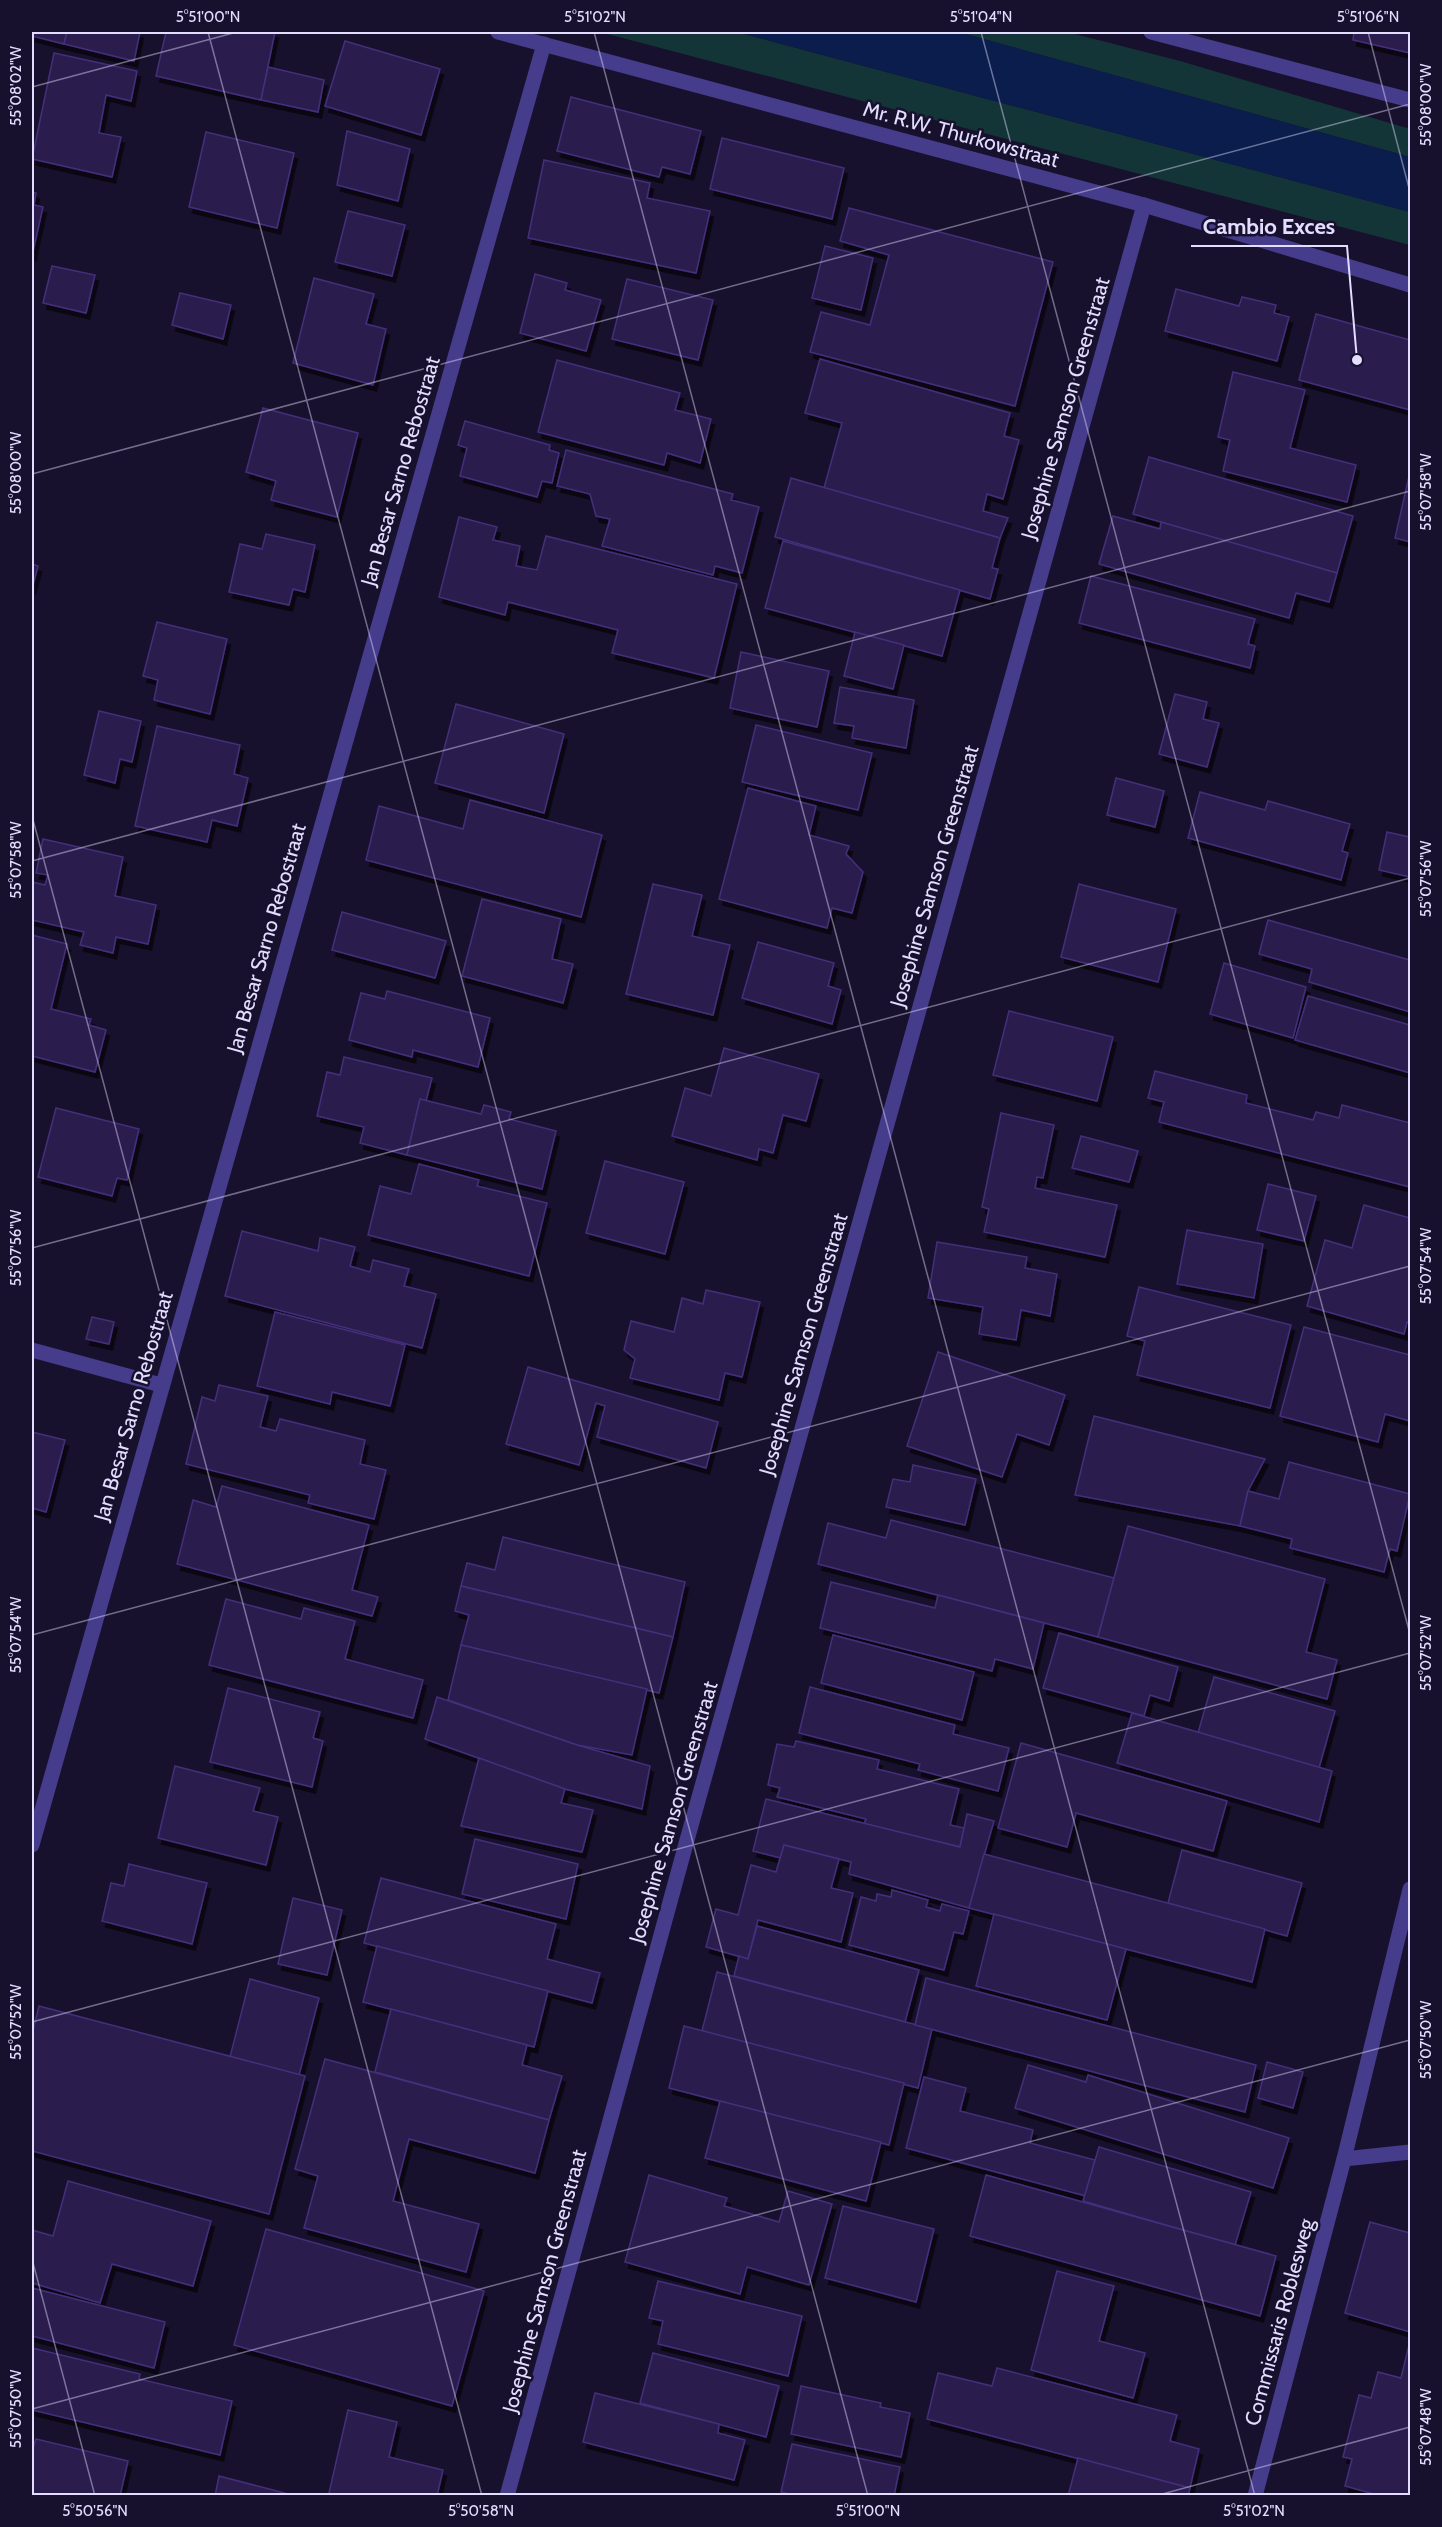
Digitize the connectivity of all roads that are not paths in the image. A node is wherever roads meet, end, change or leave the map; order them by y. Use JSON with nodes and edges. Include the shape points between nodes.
{"nodes":[{"id":1,"x":498,"y":32,"type":"edge"},
{"id":2,"x":1151,"y":32,"type":"edge"},
{"id":3,"x":544,"y":44,"type":"junction"},
{"id":4,"x":1410,"y":100,"type":"edge"},
{"id":5,"x":1144,"y":205,"type":"junction"},
{"id":6,"x":1410,"y":285,"type":"edge"},
{"id":7,"x":32,"y":1350,"type":"edge"},
{"id":8,"x":161,"y":1385,"type":"junction"},
{"id":9,"x":32,"y":1845,"type":"edge"},
{"id":10,"x":1410,"y":1889,"type":"edge"},
{"id":11,"x":1410,"y":2152,"type":"edge"},
{"id":12,"x":1344,"y":2159,"type":"junction"},
{"id":13,"x":507,"y":2496,"type":"edge"},
{"id":14,"x":1255,"y":2496,"type":"edge"}],
"edges":[{"from":1,"to":3,"type":"street","name":"Mr. R.W. Thurkowstraat"},
{"from":2,"to":4,"type":"street"},
{"from":3,"to":5,"type":"street","name":"Mr. R.W. Thurkowstraat"},
{"from":3,"to":8,"type":"street","name":"Jan Besar Sarno Rebostraat"},
{"from":5,"to":6,"type":"street","name":"Mr. R.W. Thurkowstraat"},
{"from":5,"to":13,"type":"street","name":"Josephine Samson Greenstraat"},
{"from":7,"to":8,"type":"street"},
{"from":8,"to":9,"type":"street","name":"Jan Besar Sarno Rebostraat"},
{"from":10,"to":12,"type":"street","name":"Commissaris Roblesweg"},
{"from":11,"to":12,"type":"street"},
{"from":12,"to":14,"type":"street","name":"Commissaris Roblesweg"}]}
